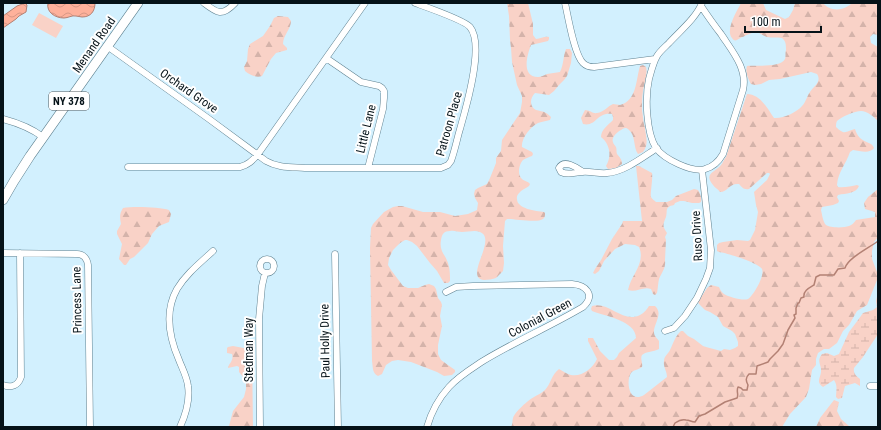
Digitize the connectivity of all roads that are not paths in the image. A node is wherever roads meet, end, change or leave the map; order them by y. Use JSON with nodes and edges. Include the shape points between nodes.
{"nodes":[{"id":1,"x":138,"y":3,"type":"edge"},
{"id":2,"x":204,"y":3,"type":"edge"},
{"id":3,"x":235,"y":3,"type":"edge"},
{"id":4,"x":365,"y":3,"type":"edge"},
{"id":5,"x":415,"y":3,"type":"edge"},
{"id":6,"x":565,"y":3,"type":"edge"},
{"id":7,"x":701,"y":5,"type":"edge"},
{"id":8,"x":107,"y":46,"type":"junction"},
{"id":9,"x":326,"y":58,"type":"junction"},
{"id":10,"x":656,"y":59,"type":"junction"},
{"id":11,"x":3,"y":118,"type":"edge"},
{"id":12,"x":43,"y":137,"type":"junction"},
{"id":13,"x":657,"y":148,"type":"junction"},
{"id":14,"x":258,"y":154,"type":"junction"},
{"id":15,"x":128,"y":167,"type":"dead end"},
{"id":16,"x":368,"y":168,"type":"junction"},
{"id":17,"x":702,"y":170,"type":"junction"},
{"id":18,"x":583,"y":172,"type":"dead end"},
{"id":19,"x":3,"y":200,"type":"edge"},
{"id":20,"x":213,"y":251,"type":"dead end"},
{"id":21,"x":3,"y":253,"type":"edge"},
{"id":22,"x":20,"y":253,"type":"junction"},
{"id":23,"x":335,"y":254,"type":"dead end"},
{"id":24,"x":264,"y":273,"type":"dead end"},
{"id":25,"x":446,"y":292,"type":"dead end"},
{"id":26,"x":665,"y":331,"type":"dead end"},
{"id":27,"x":3,"y":386,"type":"edge"},
{"id":28,"x":870,"y":386,"type":"dead end"},
{"id":29,"x":878,"y":386,"type":"edge"},
{"id":30,"x":90,"y":427,"type":"edge"},
{"id":31,"x":180,"y":427,"type":"edge"},
{"id":32,"x":260,"y":427,"type":"edge"},
{"id":33,"x":338,"y":427,"type":"edge"},
{"id":34,"x":427,"y":427,"type":"edge"}],
"edges":[{"from":1,"to":8,"type":"main road","name":"Menand Road","number":"NY 378"},
{"from":2,"to":3,"type":"street","via":[[214,11],[221,12]]},
{"from":4,"to":9,"type":"street"},
{"from":5,"to":16,"type":"street","name":"Patroon Place","via":[[466,24],[474,34],[472,82],[452,159],[448,165],[441,168]]},
{"from":6,"to":10,"type":"street","via":[[578,55],[587,66]]},
{"from":7,"to":10,"type":"street"},
{"from":7,"to":17,"type":"street","via":[[736,56],[744,80],[723,154],[715,164]]},
{"from":8,"to":12,"type":"main road","name":"Menand Road","number":"NY 378"},
{"from":8,"to":14,"type":"street","name":"Orchard Grove"},
{"from":9,"to":14,"type":"street"},
{"from":9,"to":16,"type":"street","name":"Little Lane","via":[[361,82],[378,85],[384,91],[383,109]]},
{"from":10,"to":13,"type":"street","via":[[649,80],[647,101],[650,132]]},
{"from":11,"to":12,"type":"street","via":[[28,127]]},
{"from":12,"to":19,"type":"main road","name":"Menand Road","number":"NY 378"},
{"from":13,"to":17,"type":"street","via":[[676,163]]},
{"from":13,"to":18,"type":"street","via":[[616,172]]},
{"from":14,"to":15,"type":"street","via":[[240,167]]},
{"from":14,"to":16,"type":"street","name":"Patroon Place","via":[[268,162],[282,166]]},
{"from":17,"to":26,"type":"street","name":"Ruso Drive","via":[[711,250],[710,268],[697,298],[685,316],[674,328]]},
{"from":20,"to":31,"type":"street","via":[[180,284],[170,309],[172,340],[186,377],[189,398]]},
{"from":21,"to":22,"type":"street","name":"Princess Lane"},
{"from":22,"to":27,"type":"street","via":[[21,377],[15,386]]},
{"from":22,"to":30,"type":"street","name":"Princess Lane","via":[[79,254],[87,261]]},
{"from":23,"to":33,"type":"street","name":"Paul Holly Drive"},
{"from":24,"to":32,"type":"street","name":"Stedman Way","via":[[259,330]]},
{"from":25,"to":34,"type":"street","name":"Colonial Green","via":[[457,287],[568,284],[585,288],[589,298],[584,307],[496,353],[464,374],[443,395]]},
{"from":28,"to":29,"type":"street"}]}
